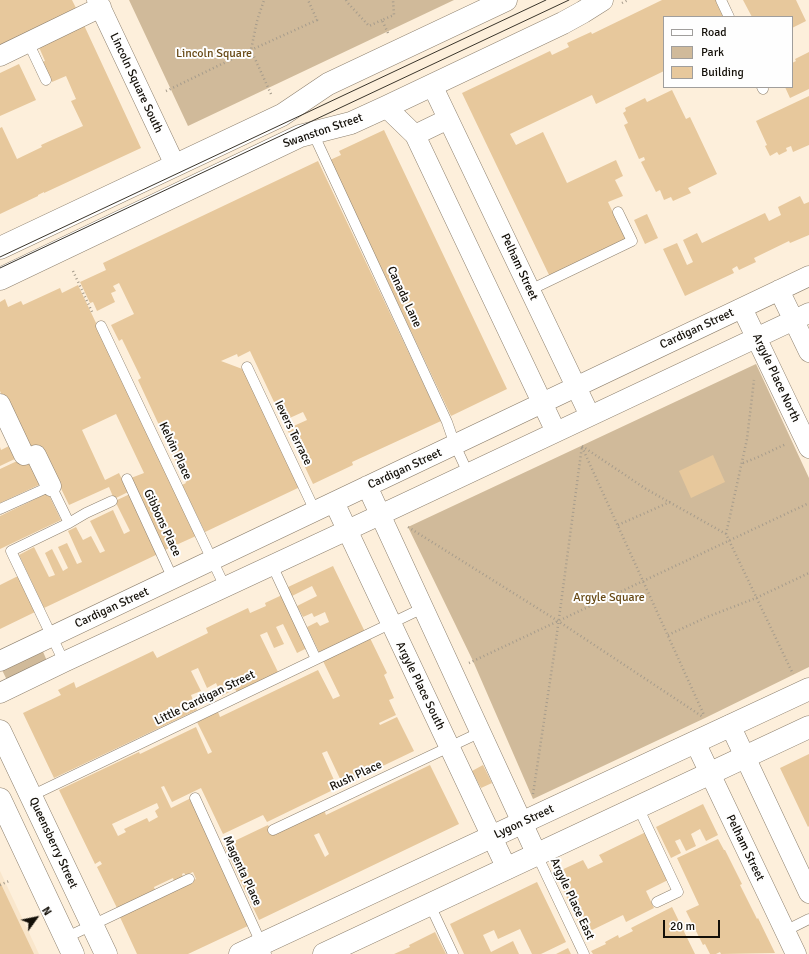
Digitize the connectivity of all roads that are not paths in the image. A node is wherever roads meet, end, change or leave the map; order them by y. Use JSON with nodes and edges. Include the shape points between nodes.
{"nodes":[{"id":1,"x":506,"y":0,"type":"edge"},
{"id":2,"x":602,"y":0,"type":"edge"},
{"id":3,"x":721,"y":0,"type":"edge"},
{"id":4,"x":99,"y":4,"type":"edge"},
{"id":5,"x":729,"y":16,"type":"edge"},
{"id":6,"x":28,"y":42,"type":"junction"},
{"id":7,"x":0,"y":56,"type":"edge"},
{"id":8,"x":46,"y":80,"type":"dead end"},
{"id":9,"x":432,"y":84,"type":"junction"},
{"id":10,"x":386,"y":107,"type":"junction"},
{"id":11,"x":448,"y":119,"type":"junction"},
{"id":12,"x":313,"y":133,"type":"junction"},
{"id":13,"x":415,"y":135,"type":"junction"},
{"id":14,"x":175,"y":165,"type":"junction"},
{"id":15,"x":618,"y":212,"type":"dead end"},
{"id":16,"x":0,"y":248,"type":"edge"},
{"id":17,"x":809,"y":276,"type":"edge"},
{"id":18,"x":0,"y":279,"type":"edge"},
{"id":19,"x":530,"y":290,"type":"junction"},
{"id":20,"x":779,"y":290,"type":"junction"},
{"id":21,"x":742,"y":308,"type":"junction"},
{"id":22,"x":801,"y":316,"type":"edge"},
{"id":23,"x":101,"y":326,"type":"road end"},
{"id":24,"x":756,"y":337,"type":"junction"},
{"id":25,"x":809,"y":352,"type":"edge"},
{"id":26,"x":247,"y":367,"type":"dead end"},
{"id":27,"x":576,"y":387,"type":"junction"},
{"id":28,"x":542,"y":403,"type":"junction"},
{"id":29,"x":0,"y":404,"type":"edge"},
{"id":30,"x":590,"y":416,"type":"junction"},
{"id":31,"x":556,"y":432,"type":"junction"},
{"id":32,"x":455,"y":445,"type":"junction"},
{"id":33,"x":801,"y":445,"type":"edge"},
{"id":34,"x":468,"y":473,"type":"junction"},
{"id":35,"x":127,"y":479,"type":"dead end"},
{"id":36,"x":50,"y":486,"type":"junction"},
{"id":37,"x":367,"y":486,"type":"junction"},
{"id":38,"x":112,"y":501,"type":"dead end"},
{"id":39,"x":334,"y":502,"type":"junction"},
{"id":40,"x":0,"y":509,"type":"edge"},
{"id":41,"x":315,"y":511,"type":"junction"},
{"id":42,"x":380,"y":514,"type":"junction"},
{"id":43,"x":69,"y":523,"type":"junction"},
{"id":44,"x":347,"y":530,"type":"junction"},
{"id":45,"x":212,"y":560,"type":"junction"},
{"id":46,"x":272,"y":565,"type":"junction"},
{"id":47,"x":173,"y":579,"type":"junction"},
{"id":48,"x":225,"y":587,"type":"junction"},
{"id":49,"x":423,"y":608,"type":"junction"},
{"id":50,"x":390,"y":623,"type":"junction"},
{"id":51,"x":52,"y":636,"type":"junction"},
{"id":52,"x":316,"y":659,"type":"junction"},
{"id":53,"x":0,"y":661,"type":"edge"},
{"id":54,"x":64,"y":662,"type":"junction"},
{"id":55,"x":801,"y":682,"type":"edge"},
{"id":56,"x":0,"y":693,"type":"edge"},
{"id":57,"x":730,"y":725,"type":"junction"},
{"id":58,"x":809,"y":727,"type":"edge"},
{"id":59,"x":0,"y":731,"type":"edge"},
{"id":60,"x":480,"y":732,"type":"junction"},
{"id":61,"x":695,"y":742,"type":"junction"},
{"id":62,"x":449,"y":746,"type":"junction"},
{"id":63,"x":745,"y":757,"type":"junction"},
{"id":64,"x":710,"y":774,"type":"junction"},
{"id":65,"x":31,"y":796,"type":"junction"},
{"id":66,"x":195,"y":798,"type":"dead end"},
{"id":67,"x":2,"y":807,"type":"edge"},
{"id":68,"x":638,"y":807,"type":"junction"},
{"id":69,"x":522,"y":822,"type":"junction"},
{"id":70,"x":273,"y":830,"type":"dead end"},
{"id":71,"x":492,"y":837,"type":"junction"},
{"id":72,"x":537,"y":855,"type":"junction"},
{"id":73,"x":507,"y":869,"type":"junction"},
{"id":74,"x":189,"y":879,"type":"dead end"},
{"id":75,"x":809,"y":893,"type":"edge"},
{"id":76,"x":657,"y":902,"type":"dead end"},
{"id":77,"x":430,"y":905,"type":"junction"},
{"id":78,"x":809,"y":920,"type":"edge"},
{"id":79,"x":92,"y":925,"type":"junction"},
{"id":80,"x":785,"y":931,"type":"junction"},
{"id":81,"x":69,"y":946,"type":"edge"},
{"id":82,"x":264,"y":949,"type":"edge"},
{"id":83,"x":106,"y":954,"type":"edge"},
{"id":84,"x":240,"y":954,"type":"edge"},
{"id":85,"x":324,"y":954,"type":"edge"},
{"id":86,"x":454,"y":954,"type":"edge"},
{"id":87,"x":584,"y":954,"type":"edge"},
{"id":88,"x":796,"y":954,"type":"edge"}],
"edges":[{"from":1,"to":14,"type":"street","via":[[328,84],[282,115]]},
{"from":2,"to":9,"type":"street","name":"Swanston Street","via":[[563,23]]},
{"from":3,"to":5,"type":"lane"},
{"from":4,"to":6,"type":"street"},
{"from":4,"to":14,"type":"street","name":"Lincoln Square South"},
{"from":6,"to":7,"type":"street"},
{"from":6,"to":8,"type":"lane"},
{"from":9,"to":10,"type":"street","name":"Swanston Street"},
{"from":9,"to":11,"type":"street","name":"Pelham Street"},
{"from":10,"to":12,"type":"street","name":"Swanston Street","via":[[351,123]]},
{"from":10,"to":13,"type":"street"},
{"from":11,"to":13,"type":"street"},
{"from":11,"to":19,"type":"street","name":"Pelham Street"},
{"from":12,"to":18,"type":"street","name":"Swanston Street","via":[[300,136]]},
{"from":12,"to":32,"type":"lane","name":"Canada Lane","via":[[444,414]]},
{"from":13,"to":28,"type":"street"},
{"from":14,"to":16,"type":"street"},
{"from":15,"to":19,"type":"lane","via":[[632,241]]},
{"from":17,"to":20,"type":"street","name":"Cardigan Street"},
{"from":19,"to":27,"type":"street","name":"Pelham Street"},
{"from":20,"to":21,"type":"street","name":"Cardigan Street"},
{"from":20,"to":22,"type":"street"},
{"from":21,"to":24,"type":"street","name":"Argyle Place North"},
{"from":21,"to":27,"type":"street","name":"Cardigan Street"},
{"from":22,"to":24,"type":"street"},
{"from":22,"to":25,"type":"street"},
{"from":23,"to":45,"type":"lane","name":"Kelvin Place"},
{"from":24,"to":30,"type":"street"},
{"from":24,"to":33,"type":"street","name":"Argyle Place North"},
{"from":26,"to":41,"type":"lane","name":"Ievers Terrace"},
{"from":27,"to":28,"type":"street","name":"Cardigan Street"},
{"from":27,"to":30,"type":"street","name":"Pelham Street"},
{"from":28,"to":31,"type":"street"},
{"from":28,"to":32,"type":"street","name":"Cardigan Street"},
{"from":29,"to":36,"type":"street"},
{"from":30,"to":31,"type":"street"},
{"from":31,"to":34,"type":"street"},
{"from":32,"to":34,"type":"lane","name":"Canada Lane"},
{"from":32,"to":37,"type":"street","name":"Cardigan Street"},
{"from":34,"to":42,"type":"street"},
{"from":35,"to":47,"type":"lane","name":"Gibbons Place"},
{"from":36,"to":40,"type":"lane"},
{"from":36,"to":43,"type":"lane"},
{"from":37,"to":39,"type":"street","name":"Cardigan Street"},
{"from":37,"to":42,"type":"street"},
{"from":38,"to":43,"type":"lane"},
{"from":39,"to":41,"type":"street","name":"Cardigan Street"},
{"from":39,"to":44,"type":"street","name":"Argyle Place South"},
{"from":41,"to":45,"type":"street","name":"Cardigan Street"},
{"from":42,"to":44,"type":"street"},
{"from":42,"to":49,"type":"street"},
{"from":43,"to":51,"type":"lane","via":[[11,551]]},
{"from":44,"to":46,"type":"street"},
{"from":44,"to":50,"type":"street","name":"Argyle Place South"},
{"from":45,"to":47,"type":"street","name":"Cardigan Street"},
{"from":45,"to":48,"type":"lane","name":"Kelvin Place"},
{"from":46,"to":48,"type":"street"},
{"from":46,"to":52,"type":"lane"},
{"from":47,"to":51,"type":"street","name":"Cardigan Street"},
{"from":48,"to":54,"type":"street"},
{"from":49,"to":50,"type":"lane","name":"Little Cardigan Street"},
{"from":49,"to":60,"type":"street"},
{"from":50,"to":52,"type":"lane","name":"Little Cardigan Street"},
{"from":50,"to":62,"type":"street","name":"Argyle Place South"},
{"from":51,"to":53,"type":"street","name":"Cardigan Street"},
{"from":51,"to":54,"type":"lane"},
{"from":52,"to":65,"type":"lane","name":"Little Cardigan Street"},
{"from":54,"to":56,"type":"street"},
{"from":55,"to":57,"type":"street","name":"Lygon Street"},
{"from":57,"to":61,"type":"street","name":"Lygon Street"},
{"from":57,"to":63,"type":"street"},
{"from":58,"to":63,"type":"street"},
{"from":59,"to":65,"type":"street","name":"Queensberry Street"},
{"from":60,"to":62,"type":"lane","name":"Rush Place"},
{"from":60,"to":69,"type":"street"},
{"from":61,"to":64,"type":"street","name":"Pelham Street"},
{"from":61,"to":69,"type":"street","name":"Lygon Street"},
{"from":62,"to":70,"type":"lane","name":"Rush Place"},
{"from":62,"to":71,"type":"street","name":"Argyle Place South"},
{"from":63,"to":64,"type":"street"},
{"from":63,"to":75,"type":"street"},
{"from":64,"to":68,"type":"street"},
{"from":64,"to":80,"type":"street","name":"Pelham Street"},
{"from":65,"to":67,"type":"street"},
{"from":65,"to":79,"type":"street","name":"Queensberry Street"},
{"from":66,"to":82,"type":"lane","name":"Magenta Place"},
{"from":67,"to":81,"type":"street"},
{"from":68,"to":72,"type":"street"},
{"from":68,"to":76,"type":"lane","via":[[678,892]]},
{"from":69,"to":71,"type":"street","name":"Lygon Street"},
{"from":69,"to":72,"type":"street"},
{"from":71,"to":73,"type":"street","name":"Argyle Place South"},
{"from":71,"to":82,"type":"street","name":"Lygon Street"},
{"from":72,"to":73,"type":"street"},
{"from":72,"to":87,"type":"lane","name":"Argyle Place East"},
{"from":73,"to":77,"type":"street"},
{"from":74,"to":79,"type":"lane"},
{"from":77,"to":85,"type":"street"},
{"from":77,"to":86,"type":"lane"},
{"from":78,"to":80,"type":"lane"},
{"from":79,"to":81,"type":"lane"},
{"from":79,"to":83,"type":"street","name":"Queensberry Street"},
{"from":80,"to":88,"type":"street","name":"Pelham Street"},
{"from":82,"to":84,"type":"street","name":"Lygon Street"}]}
